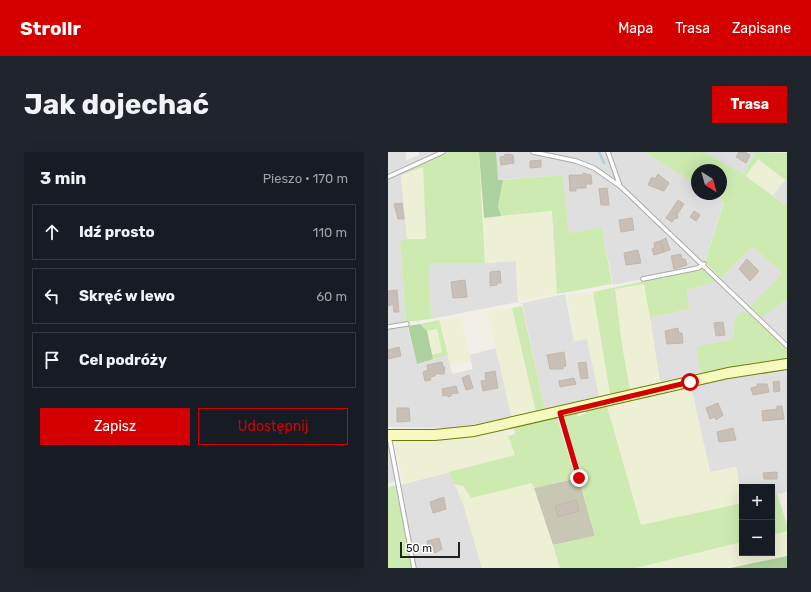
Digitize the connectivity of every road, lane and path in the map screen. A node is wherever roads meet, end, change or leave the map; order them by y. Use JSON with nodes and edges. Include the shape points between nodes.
{"nodes":[{"id":1,"x":442,"y":152,"type":"edge"},
{"id":2,"x":533,"y":152,"type":"edge"},
{"id":3,"x":608,"y":152,"type":"edge"},
{"id":4,"x":388,"y":177,"type":"edge"},
{"id":5,"x":620,"y":186,"type":"junction"},
{"id":6,"x":704,"y":264,"type":"junction"},
{"id":7,"x":643,"y":279,"type":"dead end"},
{"id":8,"x":407,"y":324,"type":"dead end"},
{"id":9,"x":388,"y":327,"type":"edge"},
{"id":10,"x":787,"y":346,"type":"edge"},
{"id":11,"x":787,"y":364,"type":"edge"},
{"id":12,"x":560,"y":413,"type":"junction"},
{"id":13,"x":388,"y":435,"type":"edge"},
{"id":14,"x":579,"y":478,"type":"dead end"},
{"id":15,"x":414,"y":568,"type":"edge"}],
"edges":[{"from":1,"to":4,"type":"lane"},
{"from":2,"to":5,"type":"lane","via":[[576,161],[594,168]]},
{"from":3,"to":5,"type":"lane"},
{"from":5,"to":6,"type":"lane"},
{"from":6,"to":7,"type":"lane","via":[[698,268]]},
{"from":6,"to":10,"type":"lane"},
{"from":8,"to":9,"type":"lane"},
{"from":11,"to":12,"type":"street","via":[[728,373]]},
{"from":12,"to":13,"type":"street","via":[[474,432]]},
{"from":12,"to":14,"type":"lane"},
{"from":13,"to":15,"type":"lane"}]}
